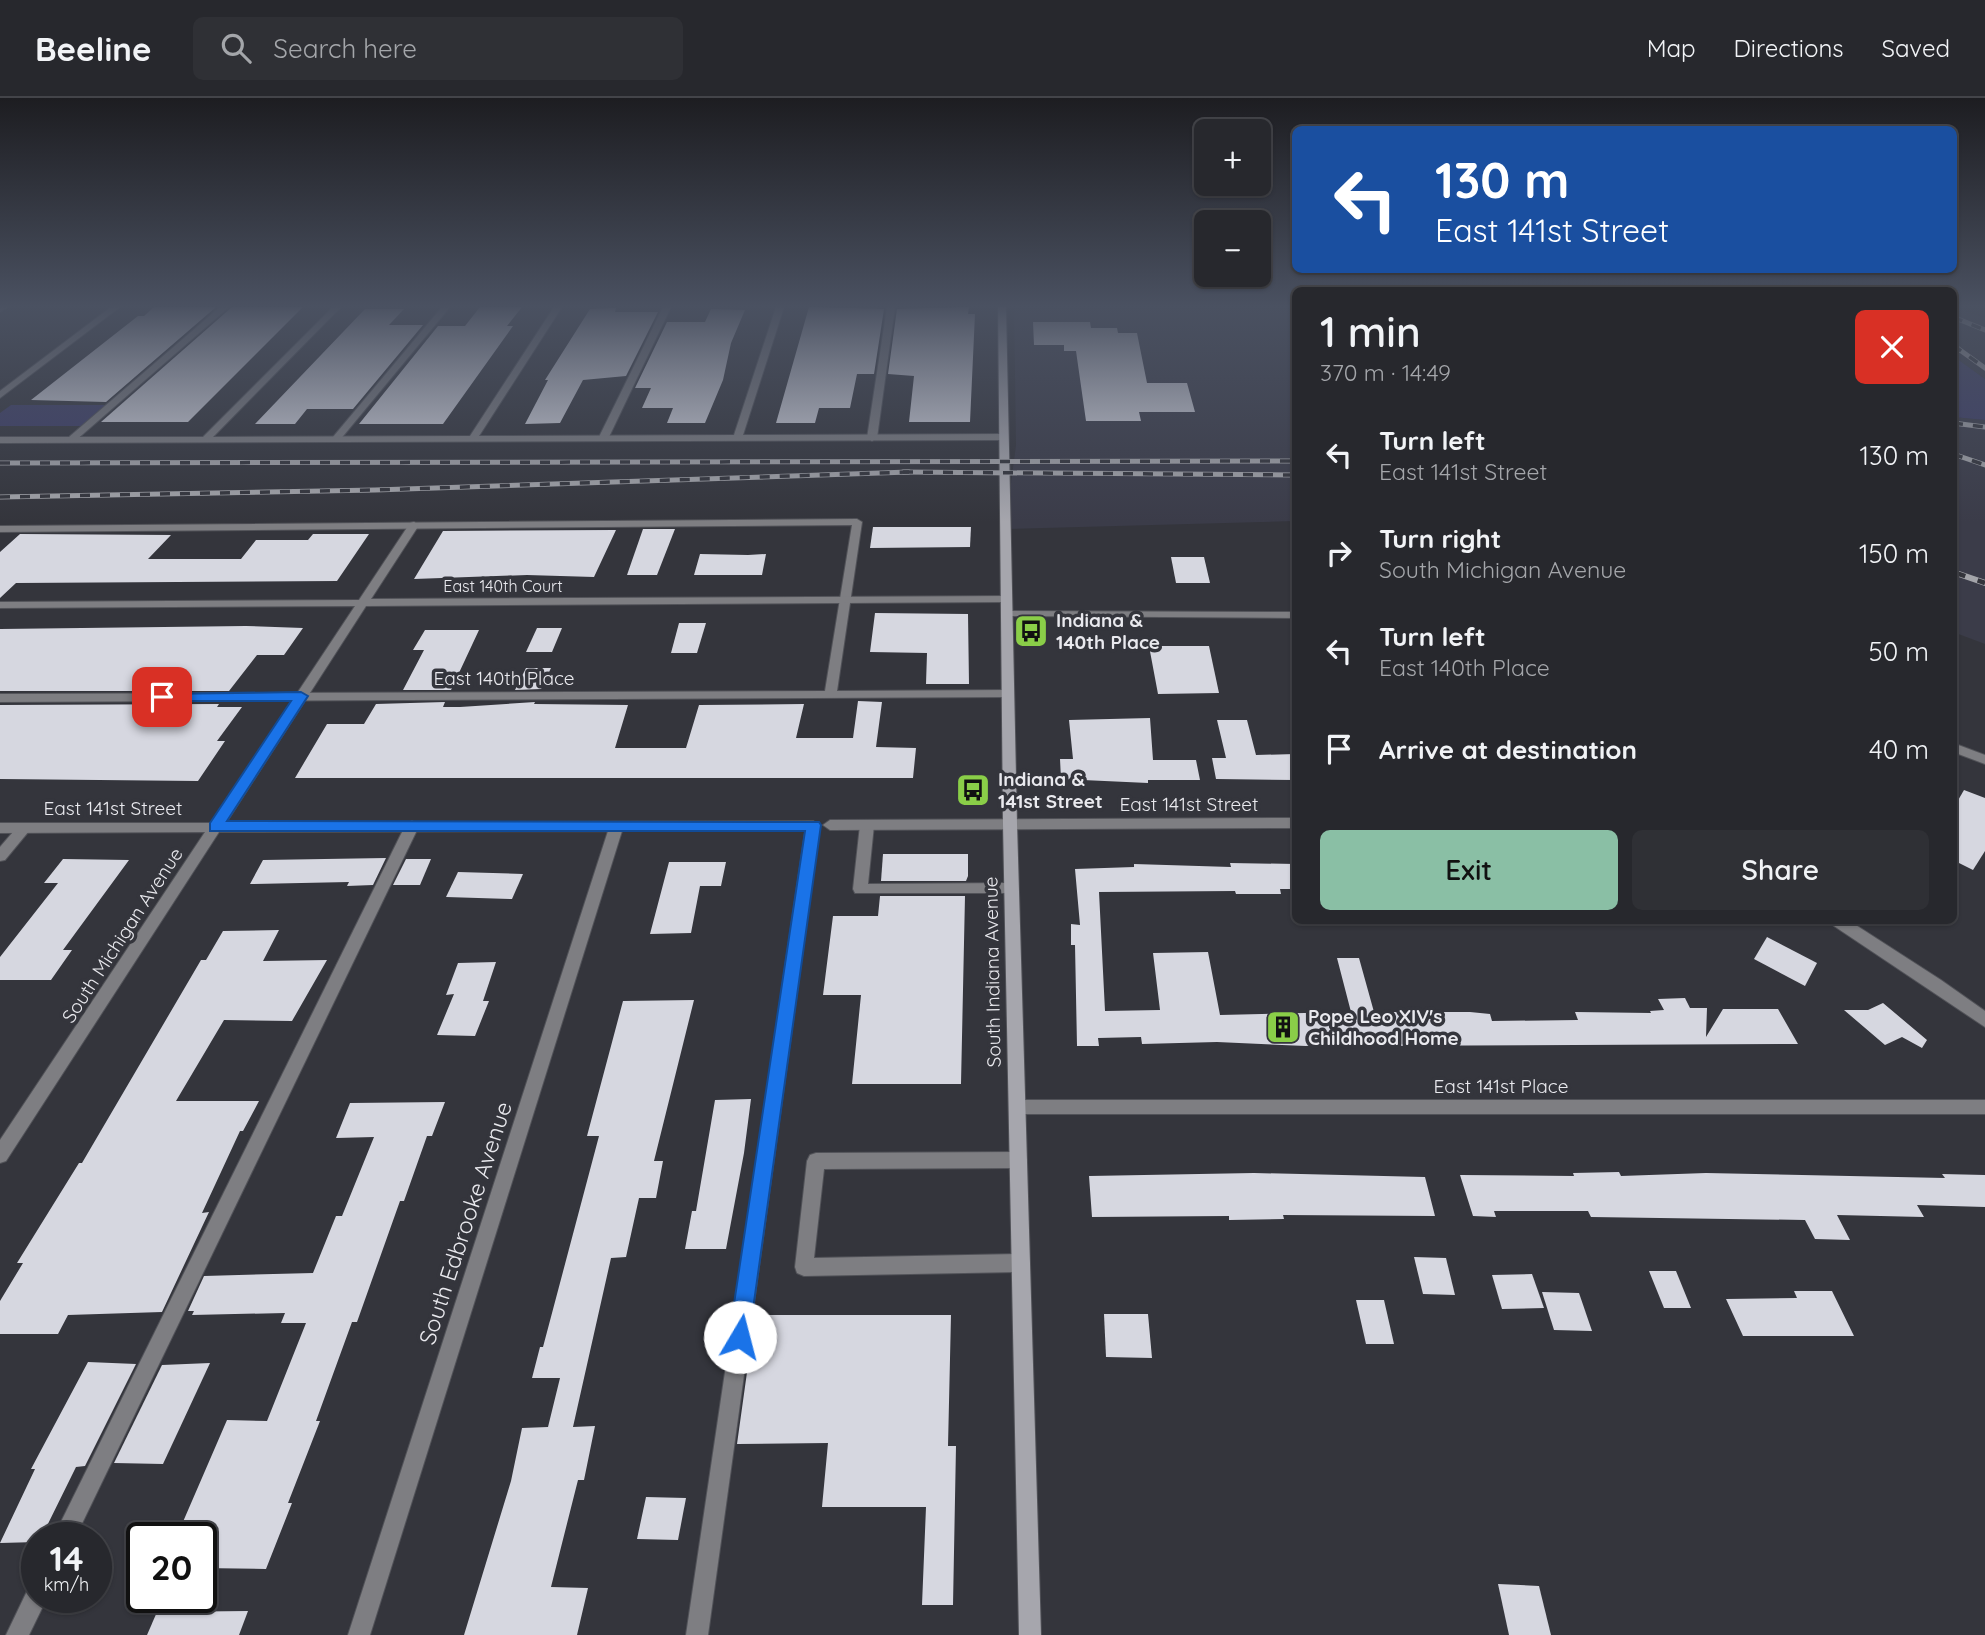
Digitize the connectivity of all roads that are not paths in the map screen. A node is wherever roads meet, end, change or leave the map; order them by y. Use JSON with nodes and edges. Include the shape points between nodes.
{"nodes":[{"id":1,"x":21,"y":379,"type":"edge"},
{"id":2,"x":142,"y":379,"type":"edge"},
{"id":3,"x":266,"y":379,"type":"edge"},
{"id":4,"x":386,"y":379,"type":"edge"},
{"id":5,"x":511,"y":379,"type":"edge"},
{"id":6,"x":632,"y":379,"type":"edge"},
{"id":7,"x":757,"y":379,"type":"edge"},
{"id":8,"x":881,"y":379,"type":"edge"},
{"id":9,"x":1003,"y":379,"type":"edge"},
{"id":10,"x":0,"y":395,"type":"edge"},
{"id":11,"x":1003,"y":437,"type":"junction"},
{"id":12,"x":738,"y":438,"type":"junction"},
{"id":13,"x":872,"y":438,"type":"junction"},
{"id":14,"x":72,"y":439,"type":"junction"},
{"id":15,"x":206,"y":439,"type":"junction"},
{"id":16,"x":336,"y":439,"type":"junction"},
{"id":17,"x":472,"y":439,"type":"junction"},
{"id":18,"x":603,"y":439,"type":"junction"},
{"id":19,"x":0,"y":440,"type":"edge"},
{"id":20,"x":414,"y":525,"type":"junction"},
{"id":21,"x":0,"y":529,"type":"edge"},
{"id":22,"x":845,"y":600,"type":"junction"},
{"id":23,"x":363,"y":603,"type":"junction"},
{"id":24,"x":0,"y":605,"type":"edge"},
{"id":25,"x":1006,"y":607,"type":"junction"},
{"id":26,"x":1292,"y":615,"type":"edge"},
{"id":27,"x":831,"y":694,"type":"junction"},
{"id":28,"x":1008,"y":694,"type":"junction"},
{"id":29,"x":301,"y":696,"type":"junction"},
{"id":30,"x":0,"y":698,"type":"edge"},
{"id":31,"x":1957,"y":749,"type":"edge"},
{"id":32,"x":1985,"y":760,"type":"edge"},
{"id":33,"x":1292,"y":823,"type":"edge"},
{"id":34,"x":1010,"y":824,"type":"junction"},
{"id":35,"x":617,"y":825,"type":"junction"},
{"id":36,"x":822,"y":825,"type":"junction"},
{"id":37,"x":867,"y":825,"type":"junction"},
{"id":38,"x":412,"y":826,"type":"junction"},
{"id":39,"x":215,"y":827,"type":"junction"},
{"id":40,"x":0,"y":828,"type":"edge"},
{"id":41,"x":24,"y":828,"type":"junction"},
{"id":42,"x":0,"y":856,"type":"edge"},
{"id":43,"x":1011,"y":888,"type":"junction"},
{"id":44,"x":1842,"y":924,"type":"edge"},
{"id":45,"x":1985,"y":1020,"type":"edge"},
{"id":46,"x":1017,"y":1107,"type":"junction"},
{"id":47,"x":1985,"y":1107,"type":"edge"},
{"id":48,"x":0,"y":1155,"type":"edge"},
{"id":49,"x":1018,"y":1160,"type":"junction"},
{"id":50,"x":1021,"y":1263,"type":"junction"},
{"id":51,"x":72,"y":1522,"type":"edge"},
{"id":52,"x":28,"y":1613,"type":"edge"},
{"id":53,"x":17,"y":1635,"type":"edge"},
{"id":54,"x":359,"y":1635,"type":"edge"},
{"id":55,"x":697,"y":1635,"type":"edge"},
{"id":56,"x":1030,"y":1635,"type":"edge"}],
"edges":[{"from":1,"to":10,"type":"street"},
{"from":2,"to":14,"type":"street"},
{"from":3,"to":15,"type":"street"},
{"from":4,"to":16,"type":"street"},
{"from":5,"to":17,"type":"street"},
{"from":6,"to":18,"type":"street"},
{"from":7,"to":12,"type":"street"},
{"from":8,"to":13,"type":"street"},
{"from":9,"to":11,"type":"main road","name":"South Indiana Avenue"},
{"from":11,"to":13,"type":"street"},
{"from":11,"to":25,"type":"main road","name":"South Indiana Avenue"},
{"from":12,"to":13,"type":"street"},
{"from":12,"to":18,"type":"street"},
{"from":14,"to":15,"type":"street"},
{"from":14,"to":19,"type":"street"},
{"from":15,"to":16,"type":"street"},
{"from":16,"to":17,"type":"street"},
{"from":17,"to":18,"type":"street"},
{"from":20,"to":21,"type":"street"},
{"from":20,"to":22,"type":"street","via":[[857,522]]},
{"from":20,"to":23,"type":"street","name":"South Michigan Avenue"},
{"from":22,"to":23,"type":"street","name":"East 140th Court"},
{"from":22,"to":25,"type":"street","name":"East 140th Court"},
{"from":22,"to":27,"type":"street"},
{"from":23,"to":24,"type":"street","name":"East 140th Court"},
{"from":23,"to":29,"type":"street","name":"South Michigan Avenue"},
{"from":25,"to":26,"type":"street"},
{"from":25,"to":28,"type":"main road","name":"South Indiana Avenue"},
{"from":27,"to":28,"type":"street","name":"East 140th Place"},
{"from":27,"to":29,"type":"street","name":"East 140th Place"},
{"from":28,"to":34,"type":"main road","name":"South Indiana Avenue"},
{"from":29,"to":30,"type":"street","name":"East 140th Place"},
{"from":29,"to":39,"type":"street","name":"South Michigan Avenue"},
{"from":31,"to":32,"type":"street"},
{"from":33,"to":34,"type":"street","name":"East 141st Street"},
{"from":34,"to":37,"type":"street","name":"East 141st Street"},
{"from":34,"to":43,"type":"main road","name":"South Indiana Avenue"},
{"from":35,"to":36,"type":"street","name":"East 141st Street"},
{"from":35,"to":38,"type":"street","name":"East 141st Street"},
{"from":35,"to":54,"type":"street","name":"South Edbrooke Avenue"},
{"from":36,"to":37,"type":"street","name":"East 141st Street"},
{"from":36,"to":55,"type":"street"},
{"from":37,"to":43,"type":"street","via":[[861,886]]},
{"from":38,"to":39,"type":"street","name":"East 141st Street"},
{"from":38,"to":51,"type":"street"},
{"from":39,"to":41,"type":"street","name":"East 141st Street"},
{"from":39,"to":48,"type":"street","name":"South Michigan Avenue"},
{"from":40,"to":41,"type":"street","name":"East 141st Street"},
{"from":41,"to":42,"type":"street"},
{"from":43,"to":46,"type":"main road","name":"South Indiana Avenue"},
{"from":44,"to":45,"type":"street"},
{"from":46,"to":47,"type":"street","name":"East 141st Place"},
{"from":46,"to":49,"type":"main road","name":"South Indiana Avenue"},
{"from":49,"to":50,"type":"main road","name":"South Indiana Avenue"},
{"from":49,"to":50,"type":"street","via":[[816,1161],[804,1267]]},
{"from":50,"to":56,"type":"main road","name":"South Indiana Avenue"},
{"from":52,"to":53,"type":"street"}]}
